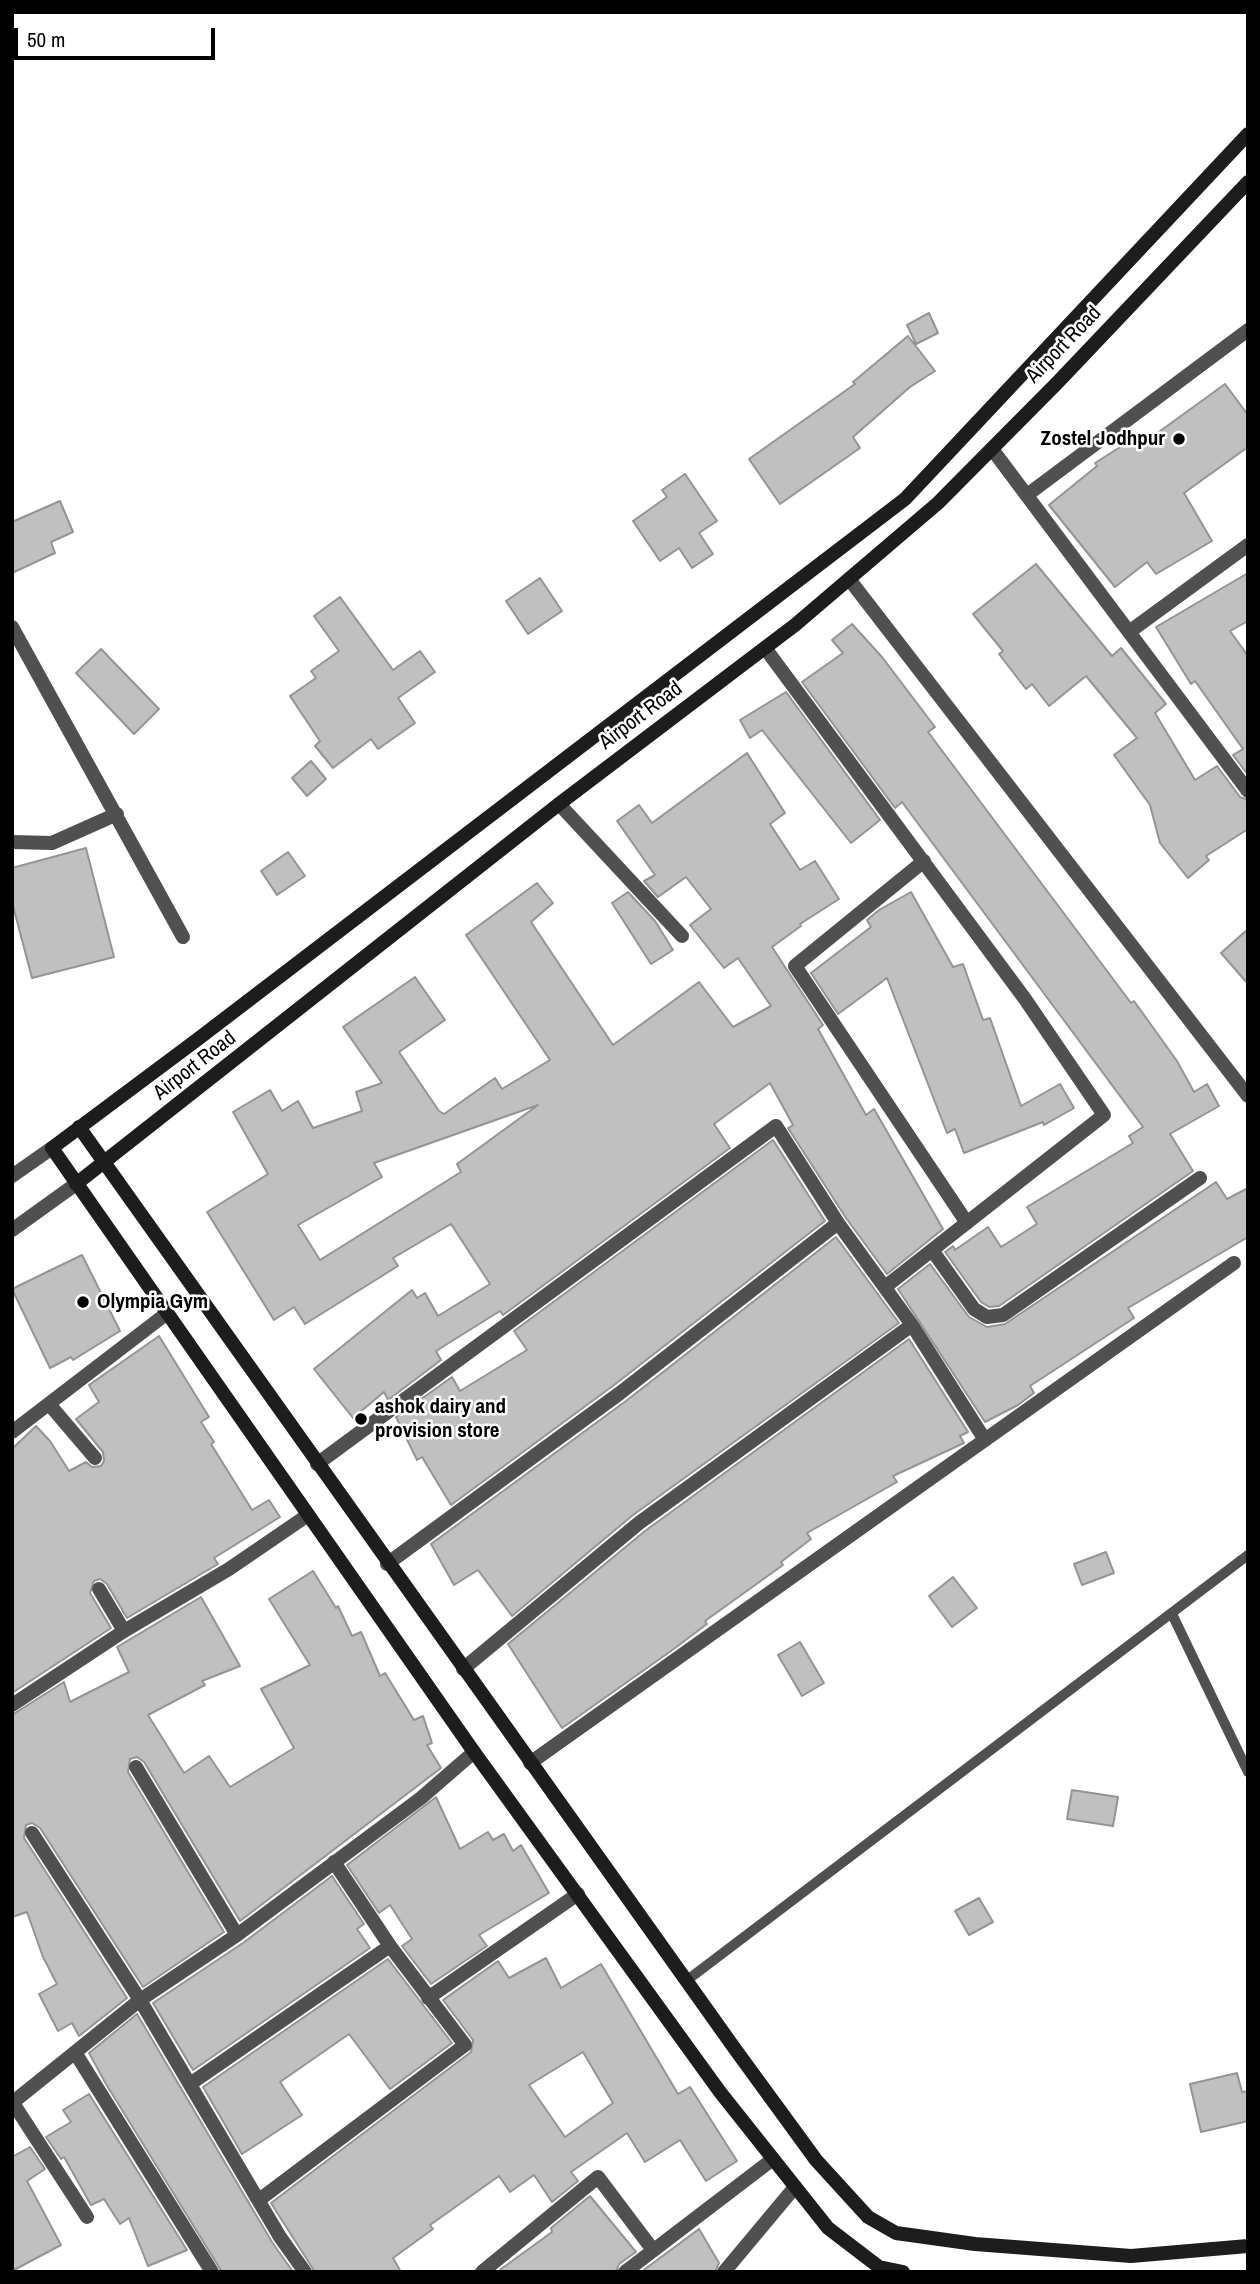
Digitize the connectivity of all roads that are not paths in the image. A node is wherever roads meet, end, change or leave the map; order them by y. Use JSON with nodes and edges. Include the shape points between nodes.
{"nodes":[{"id":1,"x":1248,"y":134,"type":"edge"},
{"id":2,"x":1247,"y":186,"type":"edge"},
{"id":3,"x":1248,"y":330,"type":"edge"},
{"id":4,"x":992,"y":449,"type":"junction"},
{"id":5,"x":1027,"y":495,"type":"junction"},
{"id":6,"x":1248,"y":545,"type":"edge"},
{"id":7,"x":849,"y":579,"type":"junction"},
{"id":8,"x":12,"y":627,"type":"edge"},
{"id":9,"x":1129,"y":632,"type":"junction"},
{"id":10,"x":765,"y":648,"type":"junction"},
{"id":11,"x":1248,"y":791,"type":"edge"},
{"id":12,"x":559,"y":804,"type":"junction"},
{"id":13,"x":117,"y":814,"type":"junction"},
{"id":14,"x":12,"y":842,"type":"edge"},
{"id":15,"x":924,"y":861,"type":"junction"},
{"id":16,"x":682,"y":936,"type":"dead end"},
{"id":17,"x":183,"y":937,"type":"dead end"},
{"id":18,"x":1248,"y":1096,"type":"edge"},
{"id":19,"x":79,"y":1127,"type":"junction"},
{"id":20,"x":52,"y":1147,"type":"junction"},
{"id":21,"x":105,"y":1162,"type":"junction"},
{"id":22,"x":12,"y":1176,"type":"edge"},
{"id":23,"x":1200,"y":1178,"type":"dead end"},
{"id":24,"x":76,"y":1184,"type":"junction"},
{"id":25,"x":838,"y":1223,"type":"junction"},
{"id":26,"x":967,"y":1223,"type":"junction"},
{"id":27,"x":12,"y":1230,"type":"edge"},
{"id":28,"x":932,"y":1250,"type":"junction"},
{"id":29,"x":1234,"y":1263,"type":"dead end"},
{"id":30,"x":885,"y":1287,"type":"junction"},
{"id":31,"x":166,"y":1314,"type":"junction"},
{"id":32,"x":912,"y":1325,"type":"junction"},
{"id":33,"x":49,"y":1404,"type":"junction"},
{"id":34,"x":12,"y":1432,"type":"edge"},
{"id":35,"x":985,"y":1440,"type":"junction"},
{"id":36,"x":95,"y":1458,"type":"dead end"},
{"id":37,"x":317,"y":1464,"type":"junction"},
{"id":38,"x":308,"y":1515,"type":"junction"},
{"id":39,"x":1248,"y":1555,"type":"edge"},
{"id":40,"x":387,"y":1564,"type":"junction"},
{"id":41,"x":99,"y":1589,"type":"dead end"},
{"id":42,"x":1172,"y":1614,"type":"junction"},
{"id":43,"x":124,"y":1631,"type":"junction"},
{"id":44,"x":463,"y":1670,"type":"junction"},
{"id":45,"x":12,"y":1705,"type":"edge"},
{"id":46,"x":474,"y":1752,"type":"junction"},
{"id":47,"x":530,"y":1763,"type":"junction"},
{"id":48,"x":136,"y":1767,"type":"dead end"},
{"id":49,"x":1248,"y":1772,"type":"edge"},
{"id":50,"x":32,"y":1833,"type":"dead end"},
{"id":51,"x":334,"y":1862,"type":"junction"},
{"id":52,"x":578,"y":1894,"type":"junction"},
{"id":53,"x":237,"y":1935,"type":"junction"},
{"id":54,"x":390,"y":1946,"type":"junction"},
{"id":55,"x":685,"y":1980,"type":"junction"},
{"id":56,"x":428,"y":1998,"type":"junction"},
{"id":57,"x":140,"y":2000,"type":"junction"},
{"id":58,"x":76,"y":2054,"type":"junction"},
{"id":59,"x":190,"y":2084,"type":"junction"},
{"id":60,"x":13,"y":2103,"type":"edge"},
{"id":61,"x":773,"y":2159,"type":"junction"},
{"id":62,"x":795,"y":2187,"type":"junction"},
{"id":63,"x":259,"y":2200,"type":"junction"},
{"id":64,"x":88,"y":2217,"type":"dead end"},
{"id":65,"x":1248,"y":2246,"type":"edge"},
{"id":66,"x":653,"y":2249,"type":"junction"},
{"id":67,"x":212,"y":2272,"type":"edge"},
{"id":68,"x":305,"y":2272,"type":"edge"},
{"id":69,"x":482,"y":2272,"type":"edge"},
{"id":70,"x":625,"y":2272,"type":"edge"},
{"id":71,"x":724,"y":2272,"type":"edge"},
{"id":72,"x":903,"y":2272,"type":"edge"}],
"edges":[{"from":1,"to":19,"type":"main road","name":"Airport Road","via":[[905,499]]},
{"from":2,"to":4,"type":"main road","name":"Airport Road"},
{"from":3,"to":5,"type":"street"},
{"from":4,"to":5,"type":"street"},
{"from":4,"to":7,"type":"main road","name":"Airport Road","via":[[938,503]]},
{"from":5,"to":9,"type":"street"},
{"from":6,"to":9,"type":"street"},
{"from":7,"to":10,"type":"main road","name":"Airport Road"},
{"from":7,"to":18,"type":"street"},
{"from":8,"to":13,"type":"street"},
{"from":9,"to":11,"type":"street"},
{"from":10,"to":12,"type":"main road","name":"Airport Road"},
{"from":10,"to":15,"type":"street"},
{"from":12,"to":16,"type":"street"},
{"from":12,"to":21,"type":"main road","name":"Airport Road"},
{"from":13,"to":14,"type":"street","via":[[52,843]]},
{"from":13,"to":17,"type":"street"},
{"from":15,"to":26,"type":"street","via":[[795,966]]},
{"from":15,"to":26,"type":"street","via":[[1104,1115]]},
{"from":19,"to":20,"type":"main road","name":"Airport Road"},
{"from":19,"to":21,"type":"main road"},
{"from":20,"to":22,"type":"street","name":"Airport Road"},
{"from":20,"to":24,"type":"main road"},
{"from":21,"to":24,"type":"main road","name":"Airport Road"},
{"from":21,"to":37,"type":"main road"},
{"from":23,"to":28,"type":"street","via":[[1003,1315],[987,1317],[974,1309]]},
{"from":24,"to":27,"type":"street","name":"Airport Road"},
{"from":24,"to":31,"type":"main road"},
{"from":25,"to":30,"type":"street"},
{"from":25,"to":37,"type":"street","via":[[776,1126]]},
{"from":25,"to":40,"type":"street","via":[[620,1393]]},
{"from":26,"to":28,"type":"street"},
{"from":28,"to":30,"type":"street"},
{"from":29,"to":35,"type":"street"},
{"from":30,"to":32,"type":"street"},
{"from":31,"to":33,"type":"street"},
{"from":31,"to":38,"type":"main road"},
{"from":32,"to":35,"type":"street"},
{"from":32,"to":44,"type":"street","via":[[639,1523]]},
{"from":33,"to":34,"type":"street"},
{"from":33,"to":36,"type":"street"},
{"from":35,"to":47,"type":"street"},
{"from":37,"to":40,"type":"main road"},
{"from":38,"to":43,"type":"street","via":[[229,1569]]},
{"from":38,"to":46,"type":"main road"},
{"from":39,"to":42,"type":"lane"},
{"from":40,"to":44,"type":"main road"},
{"from":41,"to":43,"type":"street"},
{"from":42,"to":49,"type":"lane"},
{"from":42,"to":55,"type":"lane"},
{"from":43,"to":45,"type":"street"},
{"from":44,"to":47,"type":"main road"},
{"from":46,"to":51,"type":"street"},
{"from":46,"to":52,"type":"main road"},
{"from":47,"to":55,"type":"main road"},
{"from":48,"to":53,"type":"street"},
{"from":50,"to":57,"type":"street"},
{"from":51,"to":53,"type":"street"},
{"from":51,"to":54,"type":"street"},
{"from":52,"to":56,"type":"street"},
{"from":52,"to":61,"type":"main road","via":[[719,2092]]},
{"from":53,"to":57,"type":"street"},
{"from":54,"to":56,"type":"street"},
{"from":54,"to":59,"type":"street"},
{"from":55,"to":65,"type":"main road","via":[[816,2160],[868,2217],[896,2233],[1131,2256]]},
{"from":56,"to":63,"type":"street","via":[[465,2045]]},
{"from":57,"to":58,"type":"street"},
{"from":57,"to":59,"type":"street"},
{"from":58,"to":60,"type":"street"},
{"from":58,"to":67,"type":"street"},
{"from":59,"to":63,"type":"street"},
{"from":60,"to":64,"type":"street"},
{"from":61,"to":62,"type":"main road"},
{"from":61,"to":66,"type":"street"},
{"from":62,"to":71,"type":"street"},
{"from":62,"to":72,"type":"main road","via":[[828,2228],[879,2267]]},
{"from":63,"to":68,"type":"street"},
{"from":66,"to":69,"type":"street","via":[[598,2177]]},
{"from":66,"to":70,"type":"street"}]}
